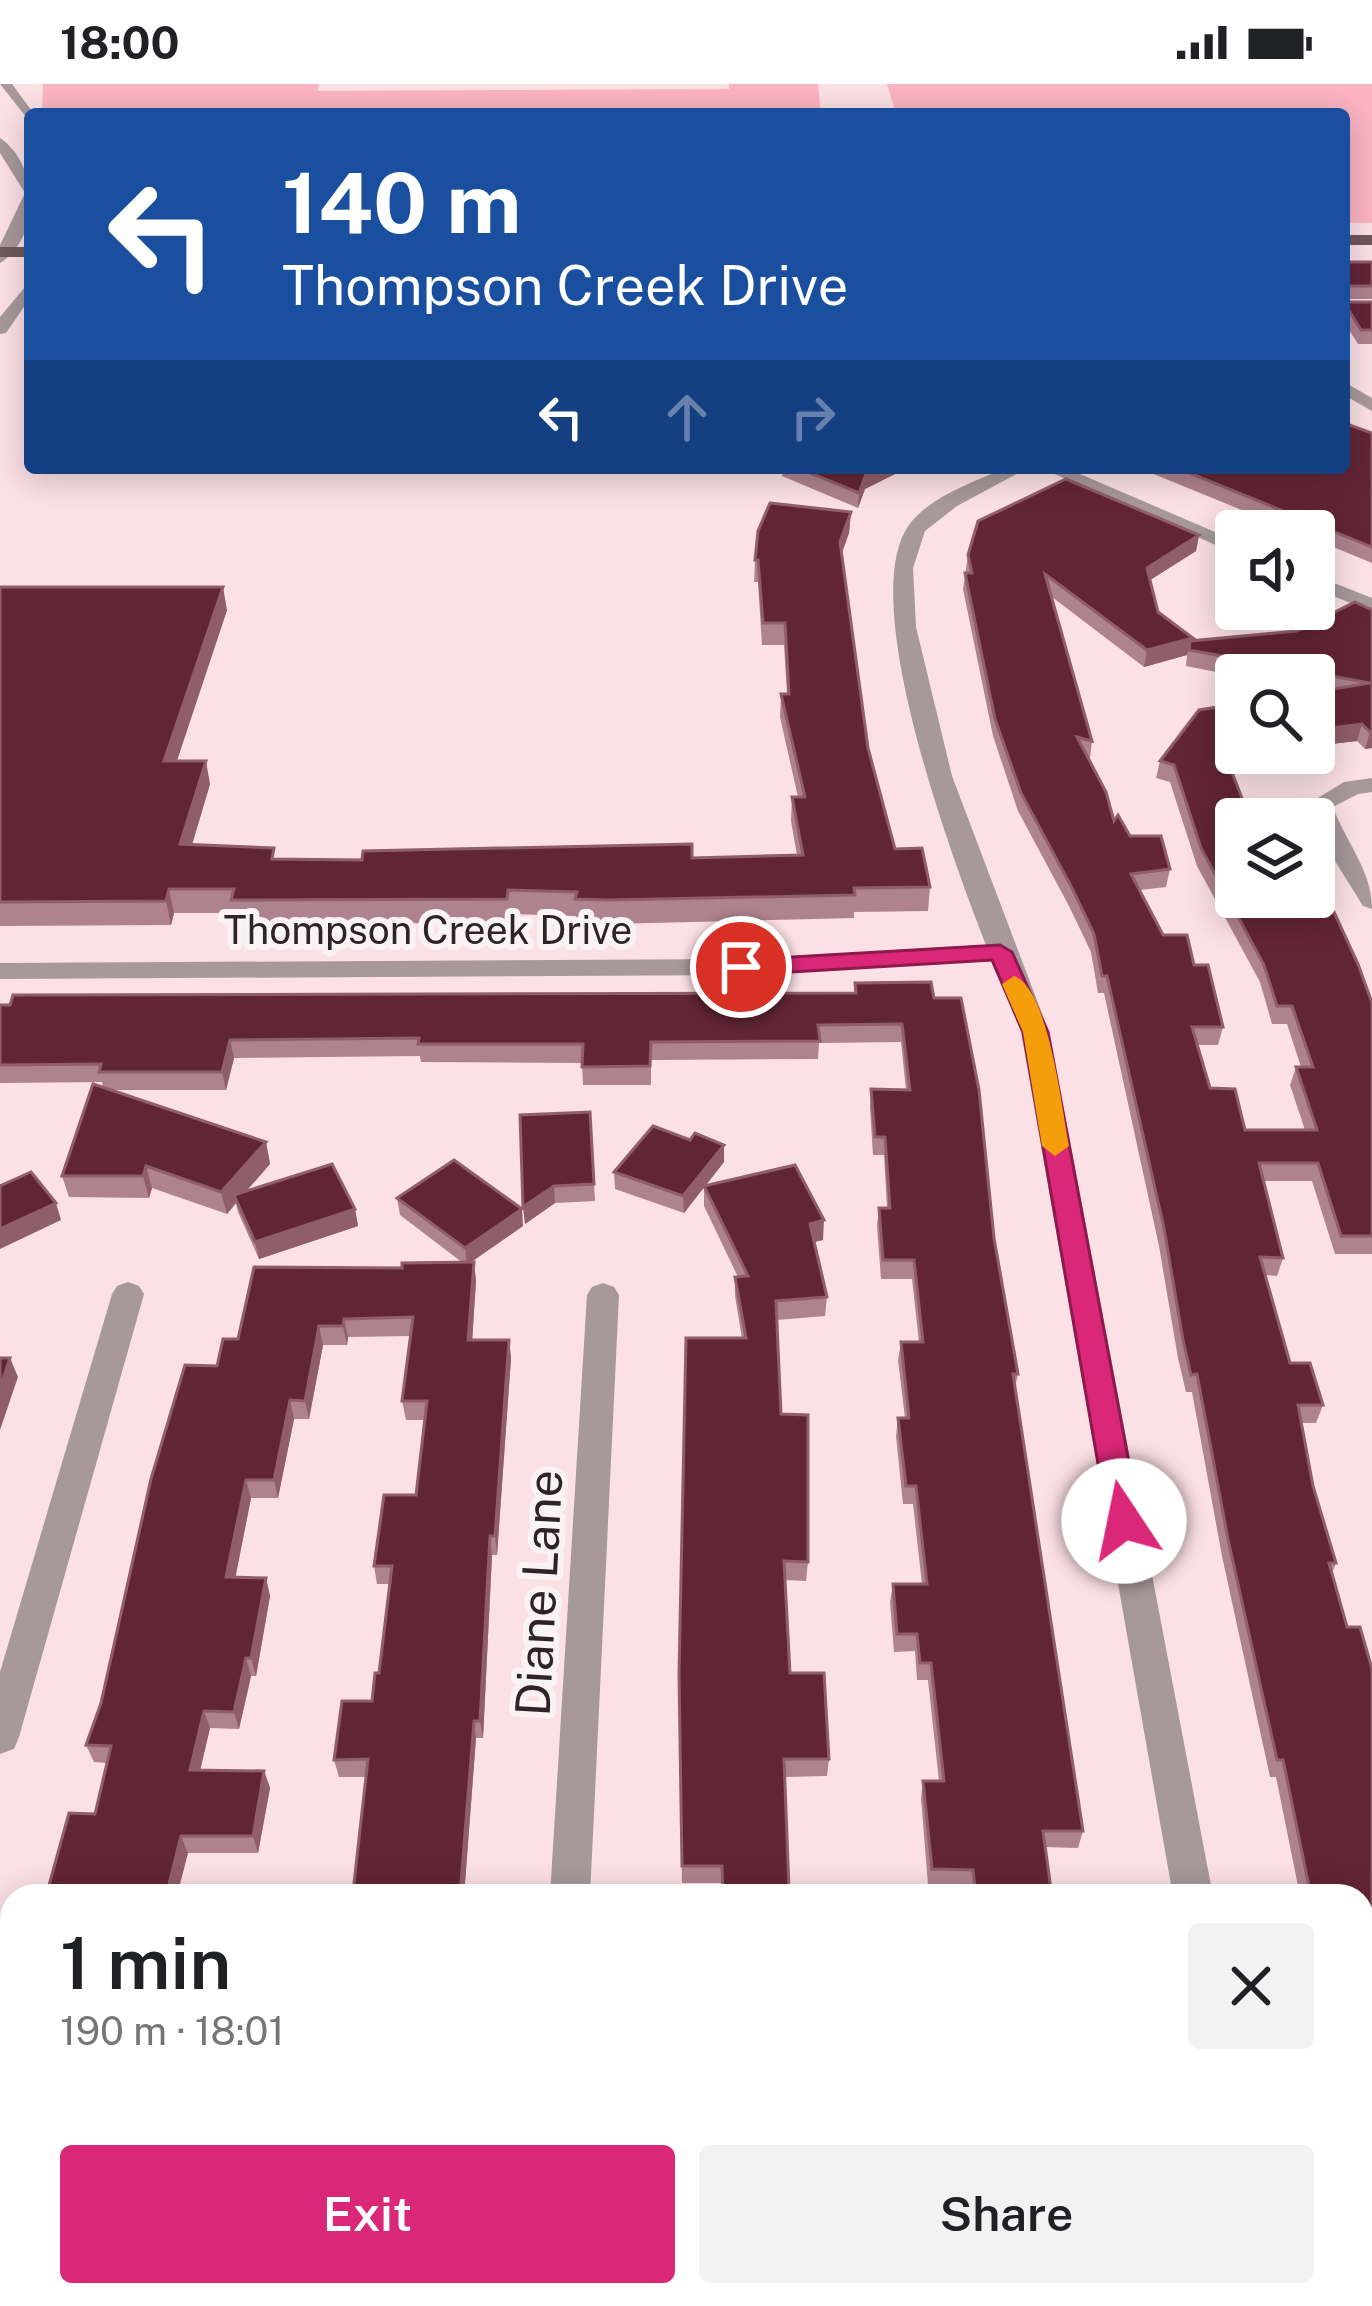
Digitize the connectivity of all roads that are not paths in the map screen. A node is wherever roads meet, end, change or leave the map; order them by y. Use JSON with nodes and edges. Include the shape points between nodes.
{"nodes":[{"id":1,"x":7,"y":84,"type":"edge"},
{"id":2,"x":24,"y":109,"type":"edge"},
{"id":3,"x":0,"y":142,"type":"edge"},
{"id":4,"x":24,"y":183,"type":"edge"},
{"id":5,"x":24,"y":218,"type":"edge"},
{"id":6,"x":8,"y":245,"type":"edge"},
{"id":7,"x":24,"y":295,"type":"edge"},
{"id":8,"x":0,"y":329,"type":"edge"},
{"id":9,"x":1008,"y":474,"type":"edge"},
{"id":10,"x":1064,"y":474,"type":"edge"},
{"id":11,"x":1215,"y":539,"type":"edge"},
{"id":12,"x":1335,"y":590,"type":"edge"},
{"id":13,"x":1372,"y":606,"type":"edge"},
{"id":14,"x":1372,"y":785,"type":"edge"},
{"id":15,"x":1372,"y":901,"type":"edge"},
{"id":16,"x":1000,"y":952,"type":"junction"},
{"id":17,"x":0,"y":971,"type":"edge"},
{"id":18,"x":128,"y":1294,"type":"dead end"},
{"id":19,"x":603,"y":1295,"type":"dead end"},
{"id":20,"x":0,"y":1737,"type":"edge"},
{"id":21,"x":571,"y":1884,"type":"edge"},
{"id":22,"x":1191,"y":1884,"type":"edge"}],
"edges":[{"from":1,"to":2,"type":"street"},
{"from":3,"to":4,"type":"street"},
{"from":5,"to":6,"type":"street"},
{"from":7,"to":8,"type":"street"},
{"from":9,"to":16,"type":"street","via":[[917,528],[901,562],[933,763]]},
{"from":10,"to":11,"type":"street"},
{"from":12,"to":13,"type":"street"},
{"from":14,"to":15,"type":"street","via":[[1320,804]]},
{"from":16,"to":17,"type":"street","name":"Thompson Creek Drive","via":[[741,967]]},
{"from":16,"to":22,"type":"street","via":[[1035,1032]]},
{"from":18,"to":20,"type":"street"},
{"from":19,"to":21,"type":"street","name":"Diane Lane"}]}
